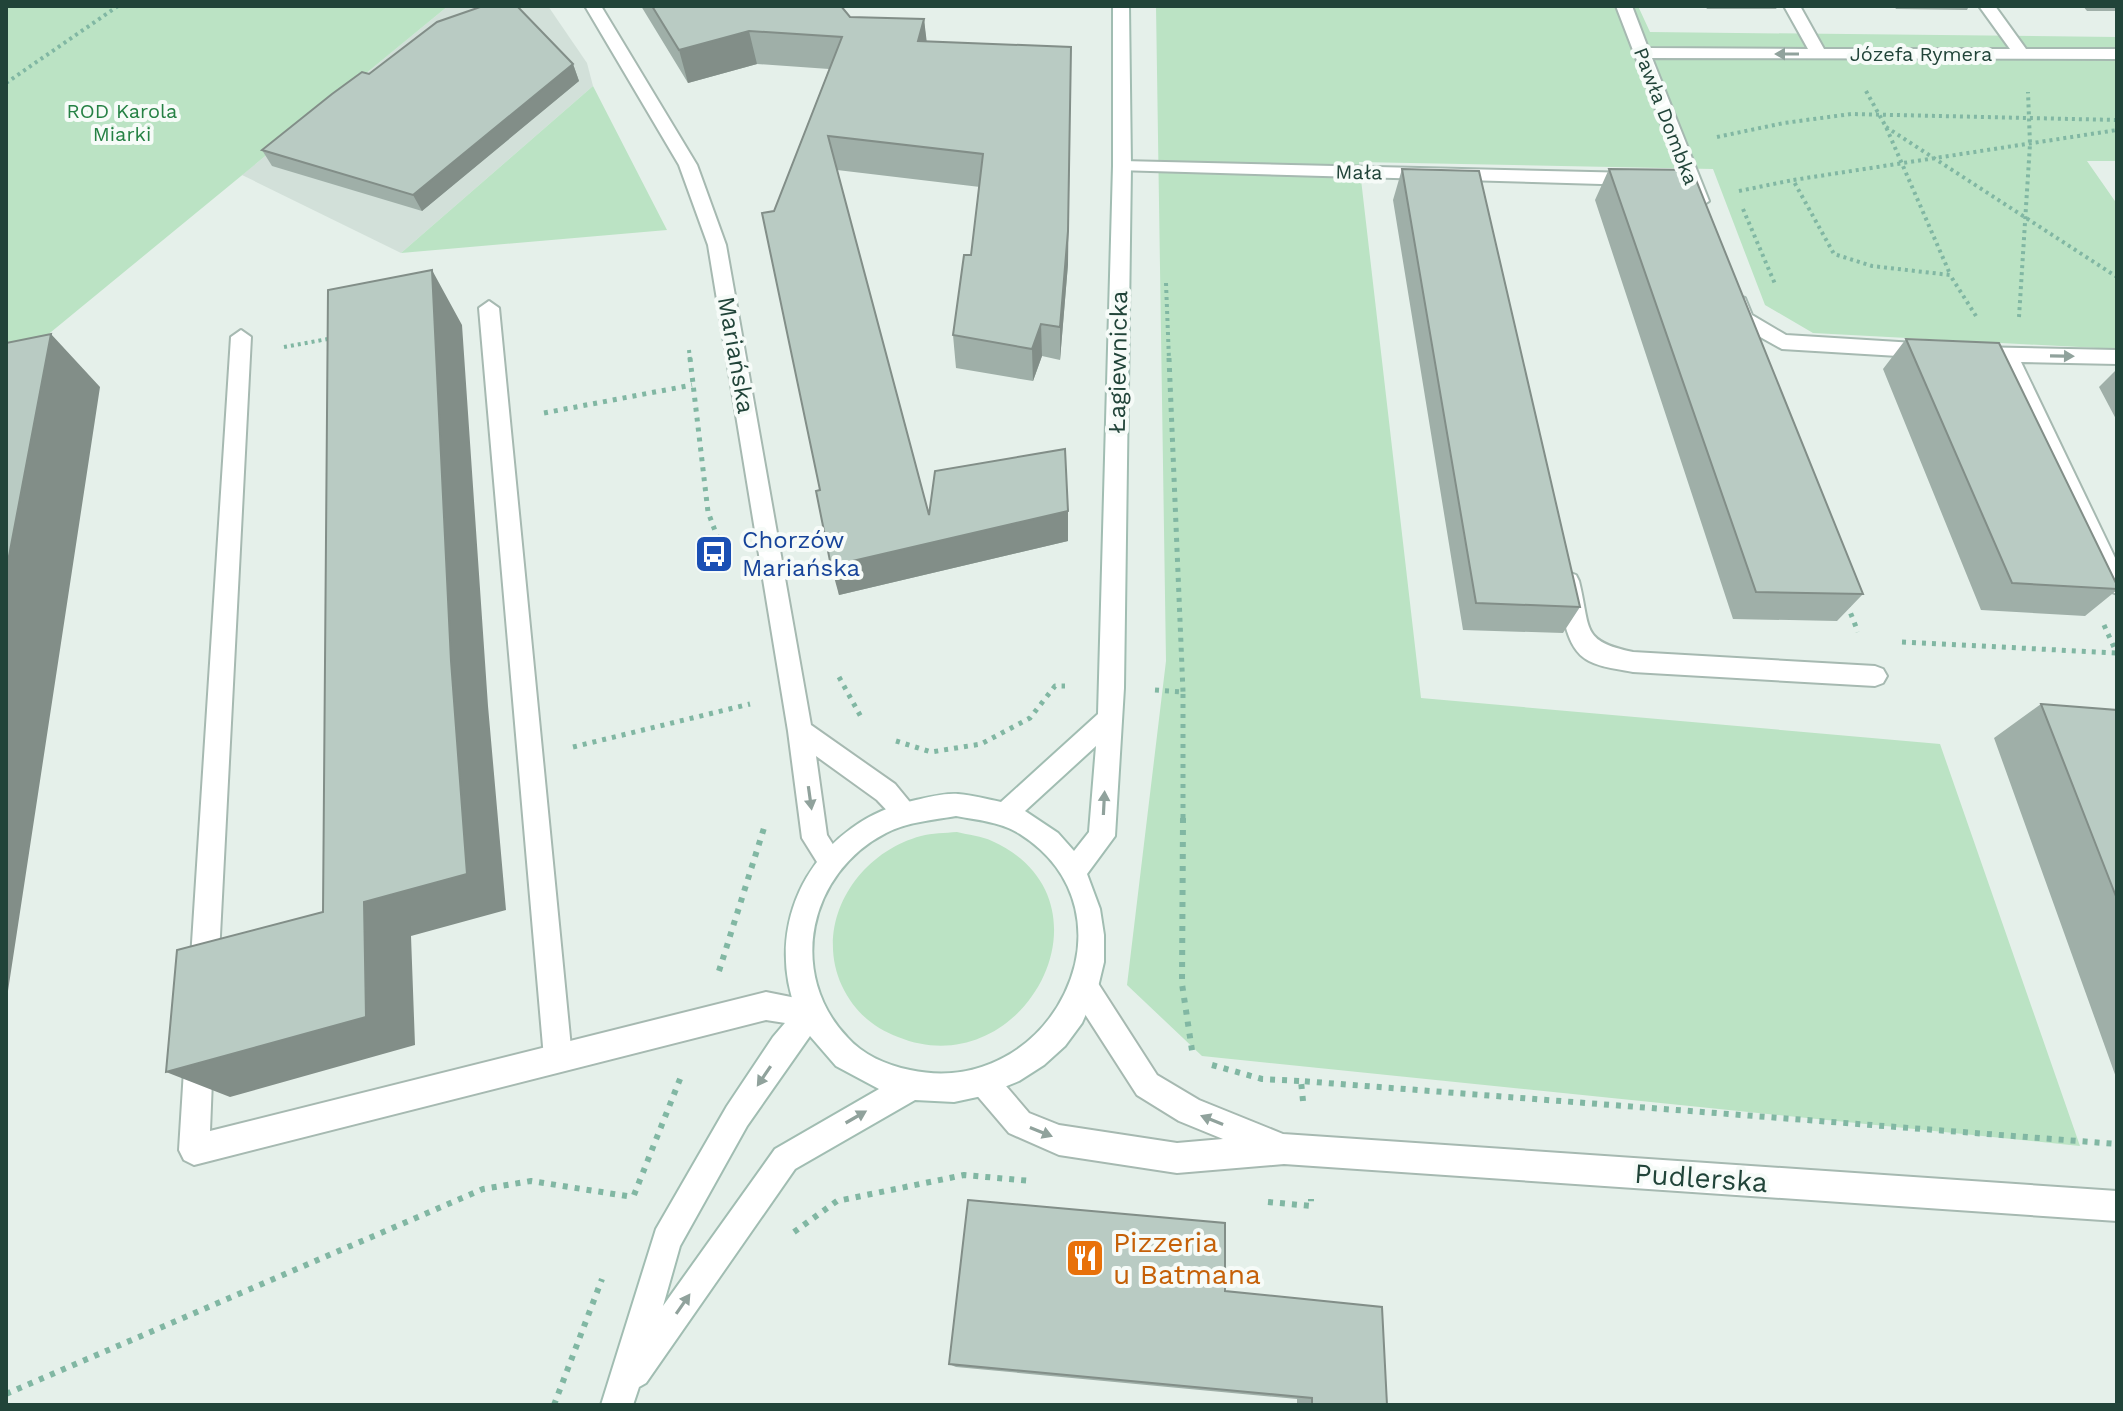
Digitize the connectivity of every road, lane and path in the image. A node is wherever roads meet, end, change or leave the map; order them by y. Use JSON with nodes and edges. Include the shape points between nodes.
{"nodes":[{"id":1,"x":118,"y":6,"type":"edge"},
{"id":2,"x":593,"y":6,"type":"edge"},
{"id":3,"x":1121,"y":6,"type":"edge"},
{"id":4,"x":1624,"y":6,"type":"edge"},
{"id":5,"x":1792,"y":6,"type":"edge"},
{"id":6,"x":1987,"y":6,"type":"edge"},
{"id":7,"x":1642,"y":53,"type":"junction"},
{"id":8,"x":1819,"y":54,"type":"junction"},
{"id":9,"x":2022,"y":54,"type":"junction"},
{"id":10,"x":2117,"y":54,"type":"edge"},
{"id":11,"x":6,"y":83,"type":"edge"},
{"id":12,"x":1863,"y":87,"type":"dead end"},
{"id":13,"x":2028,"y":89,"type":"dead end"},
{"id":14,"x":1880,"y":114,"type":"junction"},
{"id":15,"x":2030,"y":118,"type":"junction"},
{"id":16,"x":2117,"y":120,"type":"edge"},
{"id":17,"x":1886,"y":127,"type":"junction"},
{"id":18,"x":2117,"y":130,"type":"edge"},
{"id":19,"x":1712,"y":139,"type":"dead end"},
{"id":20,"x":2030,"y":144,"type":"junction"},
{"id":21,"x":1936,"y":159,"type":"junction"},
{"id":22,"x":1902,"y":164,"type":"junction"},
{"id":23,"x":1122,"y":166,"type":"junction"},
{"id":24,"x":1646,"y":179,"type":"edge"},
{"id":25,"x":1793,"y":180,"type":"junction"},
{"id":26,"x":1735,"y":192,"type":"dead end"},
{"id":27,"x":1741,"y":205,"type":"dead end"},
{"id":28,"x":2025,"y":220,"type":"junction"},
{"id":29,"x":1707,"y":222,"type":"edge"},
{"id":30,"x":1950,"y":275,"type":"junction"},
{"id":31,"x":2117,"y":277,"type":"edge"},
{"id":32,"x":1166,"y":279,"type":"dead end"},
{"id":33,"x":1777,"y":288,"type":"dead end"},
{"id":34,"x":1733,"y":291,"type":"edge"},
{"id":35,"x":489,"y":308,"type":"dead end"},
{"id":36,"x":1983,"y":326,"type":"dead end"},
{"id":37,"x":2018,"y":326,"type":"dead end"},
{"id":38,"x":333,"y":338,"type":"edge"},
{"id":39,"x":690,"y":343,"type":"dead end"},
{"id":40,"x":240,"y":347,"type":"joint"},
{"id":41,"x":2008,"y":355,"type":"junction"},
{"id":42,"x":2117,"y":357,"type":"edge"},
{"id":43,"x":692,"y":385,"type":"junction"},
{"id":44,"x":499,"y":421,"type":"junction"},
{"id":45,"x":708,"y":512,"type":"dead end"},
{"id":46,"x":1564,"y":564,"type":"edge"},
{"id":47,"x":2117,"y":585,"type":"edge"},
{"id":48,"x":1893,"y":641,"type":"dead end"},
{"id":49,"x":2117,"y":653,"type":"edge"},
{"id":50,"x":1875,"y":676,"type":"dead end"},
{"id":51,"x":1183,"y":692,"type":"dead end"},
{"id":52,"x":751,"y":704,"type":"dead end"},
{"id":53,"x":1110,"y":719,"type":"junction"},
{"id":54,"x":800,"y":731,"type":"junction"},
{"id":55,"x":530,"y":758,"type":"junction"},
{"id":56,"x":905,"y":812,"type":"junction"},
{"id":57,"x":1005,"y":815,"type":"junction"},
{"id":58,"x":831,"y":862,"type":"junction"},
{"id":59,"x":1074,"y":871,"type":"junction"},
{"id":60,"x":1084,"y":987,"type":"junction"},
{"id":61,"x":811,"y":1013,"type":"junction"},
{"id":62,"x":558,"y":1058,"type":"junction"},
{"id":63,"x":984,"y":1082,"type":"junction"},
{"id":64,"x":910,"y":1087,"type":"junction"},
{"id":65,"x":1284,"y":1149,"type":"junction"},
{"id":66,"x":633,"y":1197,"type":"dead end"},
{"id":67,"x":2117,"y":1206,"type":"edge"},
{"id":68,"x":6,"y":1394,"type":"edge"},
{"id":69,"x":620,"y":1398,"type":"edge"}],
"edges":[{"from":1,"to":11,"type":"path"},
{"from":2,"to":54,"type":"street","name":"Mariańska","via":[[688,165],[717,245]]},
{"from":3,"to":23,"type":"street","name":"Łagiewnicka"},
{"from":4,"to":7,"type":"street","name":"Pawła Dombka"},
{"from":5,"to":8,"type":"street","name":"Józefa Rymera"},
{"from":6,"to":9,"type":"street","name":"Józefa Rymera"},
{"from":8,"to":7,"type":"street","name":"Józefa Rymera","one_way":true},
{"from":7,"to":29,"type":"street","name":"Pawła Dombka","via":[[1684,180]]},
{"from":8,"to":9,"type":"street","name":"Józefa Rymera"},
{"from":9,"to":10,"type":"street","name":"Józefa Rymera"},
{"from":12,"to":14,"type":"path"},
{"from":13,"to":15,"type":"path"},
{"from":14,"to":15,"type":"path"},
{"from":14,"to":17,"type":"path"},
{"from":14,"to":19,"type":"path","via":[[1784,123]]},
{"from":15,"to":16,"type":"path"},
{"from":15,"to":20,"type":"path"},
{"from":17,"to":21,"type":"path"},
{"from":17,"to":22,"type":"path"},
{"from":18,"to":20,"type":"path"},
{"from":20,"to":21,"type":"path"},
{"from":20,"to":28,"type":"path"},
{"from":21,"to":22,"type":"path"},
{"from":21,"to":28,"type":"path"},
{"from":22,"to":25,"type":"path"},
{"from":22,"to":30,"type":"path"},
{"from":23,"to":24,"type":"street","name":"Mała","via":[[1476,183]]},
{"from":23,"to":53,"type":"street","name":"Łagiewnicka"},
{"from":25,"to":26,"type":"path"},
{"from":25,"to":30,"type":"path","via":[[1834,254],[1872,266]]},
{"from":27,"to":33,"type":"path"},
{"from":28,"to":31,"type":"path"},
{"from":28,"to":37,"type":"path"},
{"from":30,"to":36,"type":"path"},
{"from":32,"to":51,"type":"path"},
{"from":34,"to":41,"type":"street","via":[[1744,319],[1782,342]]},
{"from":35,"to":44,"type":"street"},
{"from":38,"to":40,"type":"path"},
{"from":39,"to":43,"type":"path"},
{"from":40,"to":62,"type":"street","via":[[194,1150]]},
{"from":41,"to":42,"type":"street","one_way":true},
{"from":41,"to":47,"type":"street"},
{"from":43,"to":44,"type":"path"},
{"from":43,"to":45,"type":"path"},
{"from":44,"to":55,"type":"street"},
{"from":46,"to":50,"type":"street","via":[[1582,642],[1596,654],[1633,662]]},
{"from":48,"to":49,"type":"path"},
{"from":52,"to":55,"type":"path"},
{"from":53,"to":57,"type":"street"},
{"from":59,"to":53,"type":"street","name":"Łagiewnicka","one_way":true,"via":[[1102,836]]},
{"from":54,"to":56,"type":"street","via":[[886,792]]},
{"from":54,"to":58,"type":"street","name":"Mariańska","one_way":true,"via":[[815,838]]},
{"from":55,"to":62,"type":"street"},
{"from":56,"to":57,"type":"street","via":[[956,805]]},
{"from":56,"to":58,"type":"street","via":[[865,831]]},
{"from":57,"to":59,"type":"street","via":[[1044,837]]},
{"from":58,"to":61,"type":"street","via":[[809,896],[799,934],[798,975]]},
{"from":59,"to":60,"type":"street","via":[[1092,927]]},
{"from":60,"to":63,"type":"street","via":[[1062,1028],[1028,1061]]},
{"from":65,"to":60,"type":"street","name":"Pudlerska","one_way":true,"via":[[1189,1111],[1147,1085]]},
{"from":61,"to":62,"type":"street","via":[[766,1006]]},
{"from":61,"to":64,"type":"street","via":[[836,1046],[869,1073]]},
{"from":61,"to":69,"type":"street","one_way":true,"via":[[737,1116],[667,1240]]},
{"from":63,"to":64,"type":"street"},
{"from":63,"to":65,"type":"street","name":"Pudlerska","one_way":true,"via":[[1019,1123],[1059,1140],[1177,1158]]},
{"from":69,"to":64,"type":"street","one_way":true,"via":[[785,1159]]},
{"from":65,"to":67,"type":"street","name":"Pudlerska"},
{"from":66,"to":68,"type":"path","via":[[531,1181],[483,1189]]}]}
